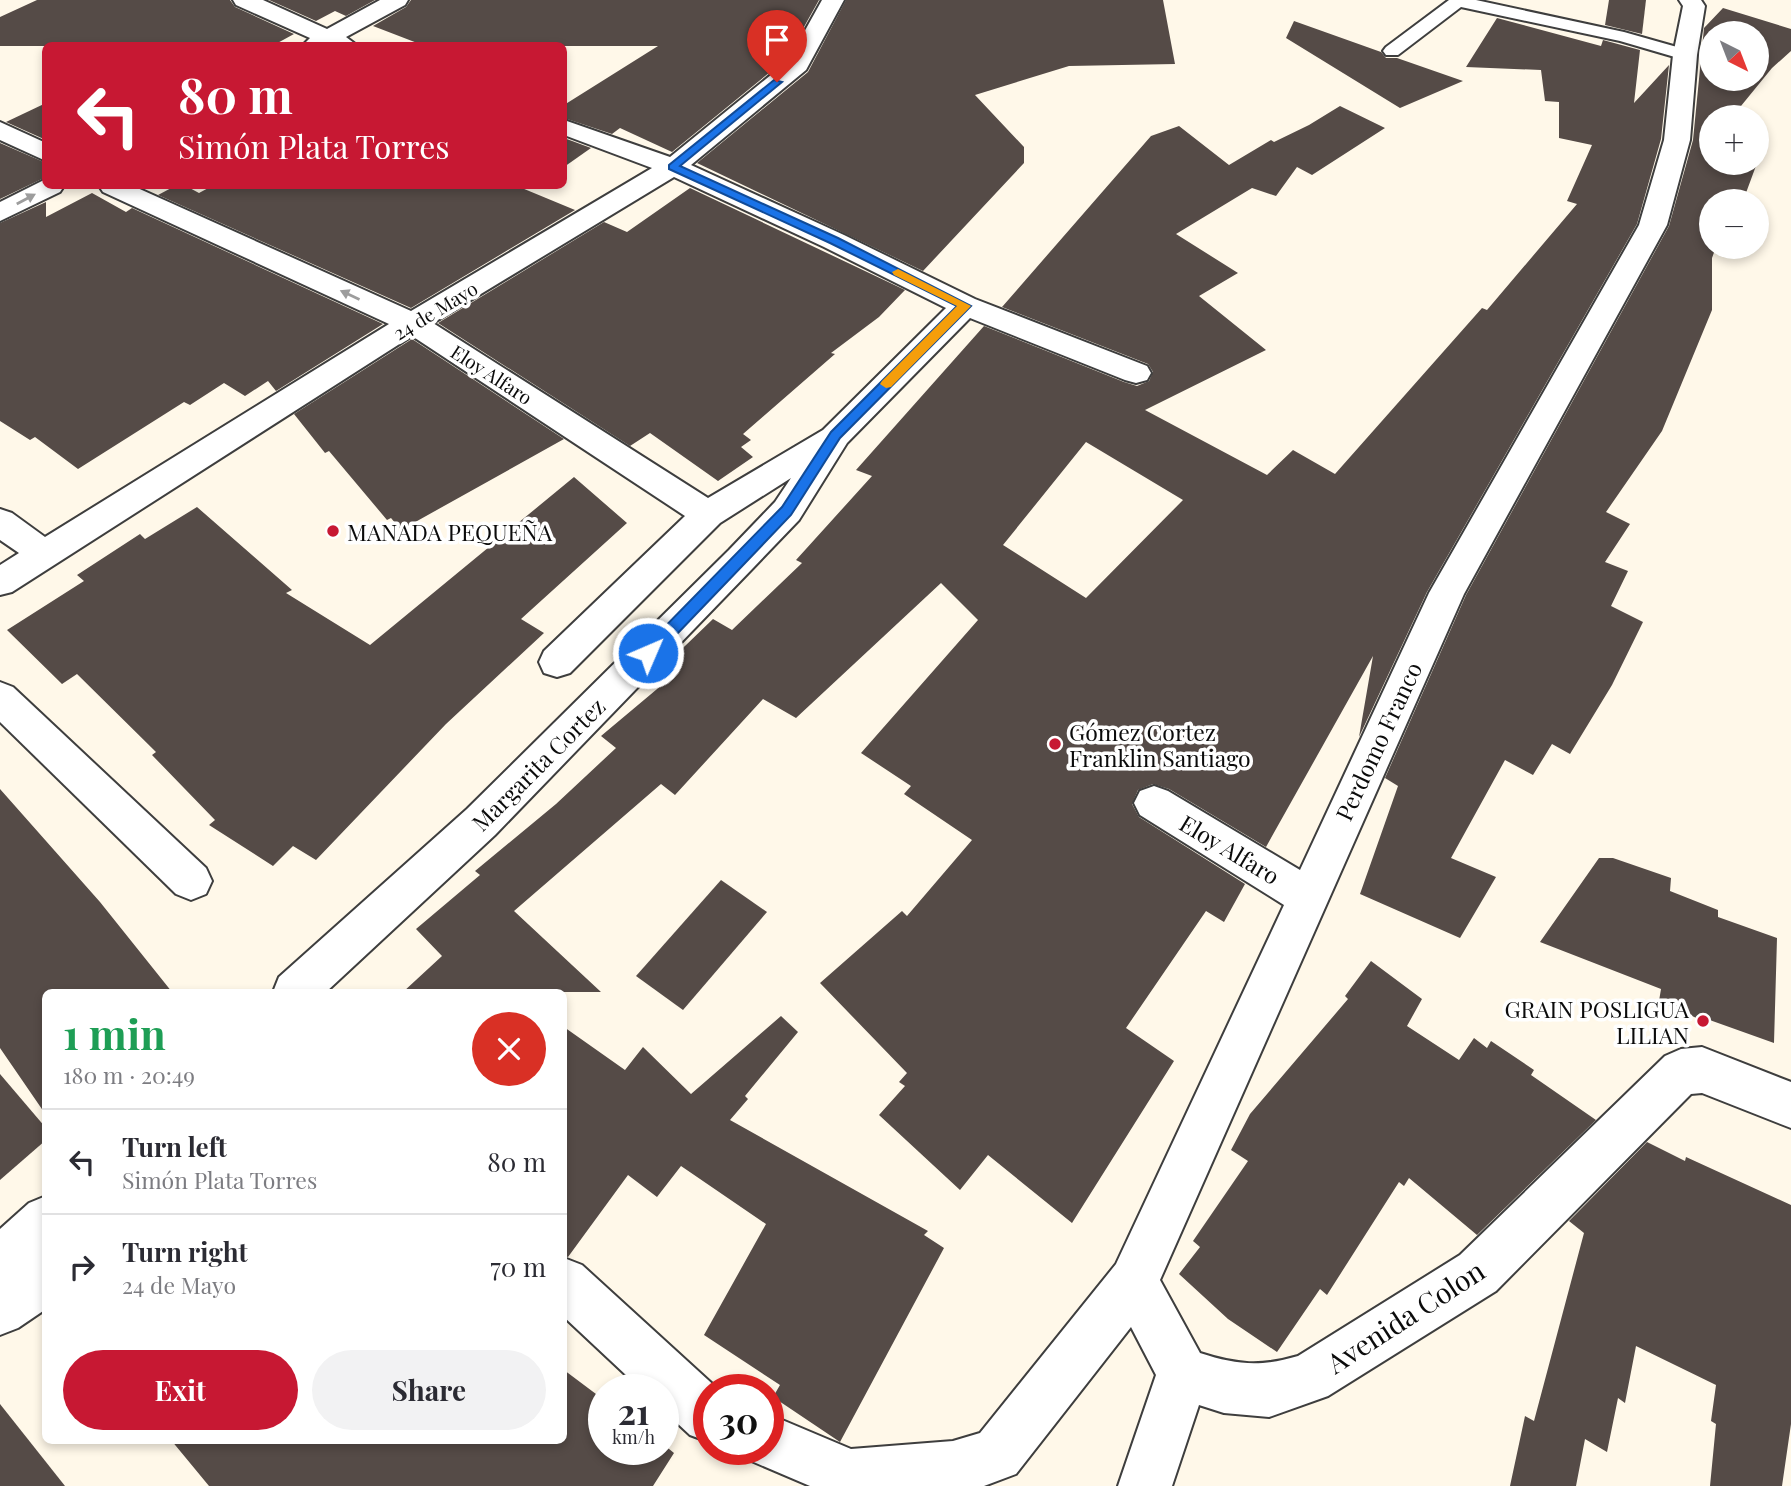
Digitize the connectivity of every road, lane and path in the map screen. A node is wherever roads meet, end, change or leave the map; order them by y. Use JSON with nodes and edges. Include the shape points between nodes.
{"nodes":[{"id":1,"x":244,"y":0,"type":"edge"},
{"id":2,"x":397,"y":0,"type":"edge"},
{"id":3,"x":833,"y":0,"type":"edge"},
{"id":4,"x":1690,"y":0,"type":"edge"},
{"id":5,"x":327,"y":42,"type":"edge"},
{"id":6,"x":331,"y":42,"type":"edge"},
{"id":7,"x":1392,"y":51,"type":"dead end"},
{"id":8,"x":1685,"y":55,"type":"junction"},
{"id":9,"x":567,"y":128,"type":"edge"},
{"id":10,"x":0,"y":130,"type":"edge"},
{"id":11,"x":42,"y":151,"type":"edge"},
{"id":12,"x":673,"y":167,"type":"junction"},
{"id":13,"x":45,"y":189,"type":"edge"},
{"id":14,"x":119,"y":189,"type":"edge"},
{"id":15,"x":0,"y":213,"type":"edge"},
{"id":16,"x":965,"y":306,"type":"junction"},
{"id":17,"x":412,"y":323,"type":"junction"},
{"id":18,"x":1136,"y":373,"type":"dead end"},
{"id":19,"x":836,"y":435,"type":"junction"},
{"id":20,"x":708,"y":514,"type":"junction"},
{"id":21,"x":0,"y":522,"type":"edge"},
{"id":22,"x":44,"y":554,"type":"junction"},
{"id":23,"x":0,"y":582,"type":"edge"},
{"id":24,"x":557,"y":662,"type":"dead end"},
{"id":25,"x":0,"y":698,"type":"edge"},
{"id":26,"x":1154,"y":803,"type":"dead end"},
{"id":27,"x":191,"y":881,"type":"dead end"},
{"id":28,"x":1307,"y":896,"type":"junction"},
{"id":29,"x":298,"y":989,"type":"edge"},
{"id":30,"x":1791,"y":1105,"type":"edge"},
{"id":31,"x":42,"y":1224,"type":"edge"},
{"id":32,"x":0,"y":1262,"type":"edge"},
{"id":33,"x":42,"y":1282,"type":"edge"},
{"id":34,"x":1134,"y":1282,"type":"junction"},
{"id":35,"x":567,"y":1286,"type":"edge"},
{"id":36,"x":0,"y":1310,"type":"edge"},
{"id":37,"x":1183,"y":1373,"type":"junction"},
{"id":38,"x":693,"y":1401,"type":"edge"},
{"id":39,"x":784,"y":1448,"type":"edge"},
{"id":40,"x":1144,"y":1486,"type":"edge"}],
"edges":[{"from":1,"to":5,"type":"street"},
{"from":2,"to":6,"type":"street"},
{"from":3,"to":12,"type":"street","name":"24 de Mayo","via":[[798,65]]},
{"from":4,"to":8,"type":"street","name":"Perdomo Franco","via":[[1694,6]]},
{"from":7,"to":8,"type":"lane","via":[[1458,1]]},
{"from":8,"to":28,"type":"street","name":"Perdomo Franco","via":[[1677,140],[1653,225],[1447,593]]},
{"from":9,"to":12,"type":"street"},
{"from":10,"to":11,"type":"street"},
{"from":12,"to":16,"type":"street"},
{"from":12,"to":17,"type":"street","name":"24 de Mayo"},
{"from":15,"to":13,"type":"street","one_way":true},
{"from":17,"to":14,"type":"street","name":"Eloy Alfaro","one_way":true},
{"from":16,"to":18,"type":"street"},
{"from":16,"to":19,"type":"street","name":"Margarita Cortez"},
{"from":17,"to":20,"type":"street","name":"Eloy Alfaro"},
{"from":17,"to":22,"type":"street","name":"24 de Mayo"},
{"from":19,"to":20,"type":"street"},
{"from":19,"to":29,"type":"street","name":"Margarita Cortez","via":[[786,511],[741,559],[481,822]]},
{"from":20,"to":24,"type":"street"},
{"from":21,"to":22,"type":"street"},
{"from":22,"to":23,"type":"street","name":"24 de Mayo"},
{"from":25,"to":27,"type":"street"},
{"from":26,"to":28,"type":"street","name":"Eloy Alfaro"},
{"from":28,"to":34,"type":"street","name":"Perdomo Franco"},
{"from":30,"to":37,"type":"street","name":"Avenida Colon","via":[[1702,1070],[1681,1072],[1478,1273],[1310,1378],[1269,1391],[1224,1387]]},
{"from":31,"to":32,"type":"street"},
{"from":33,"to":36,"type":"street"},
{"from":34,"to":37,"type":"street"},
{"from":34,"to":39,"type":"street","via":[[997,1455],[953,1468],[851,1476]]},
{"from":35,"to":38,"type":"street"},
{"from":37,"to":40,"type":"street"}]}
